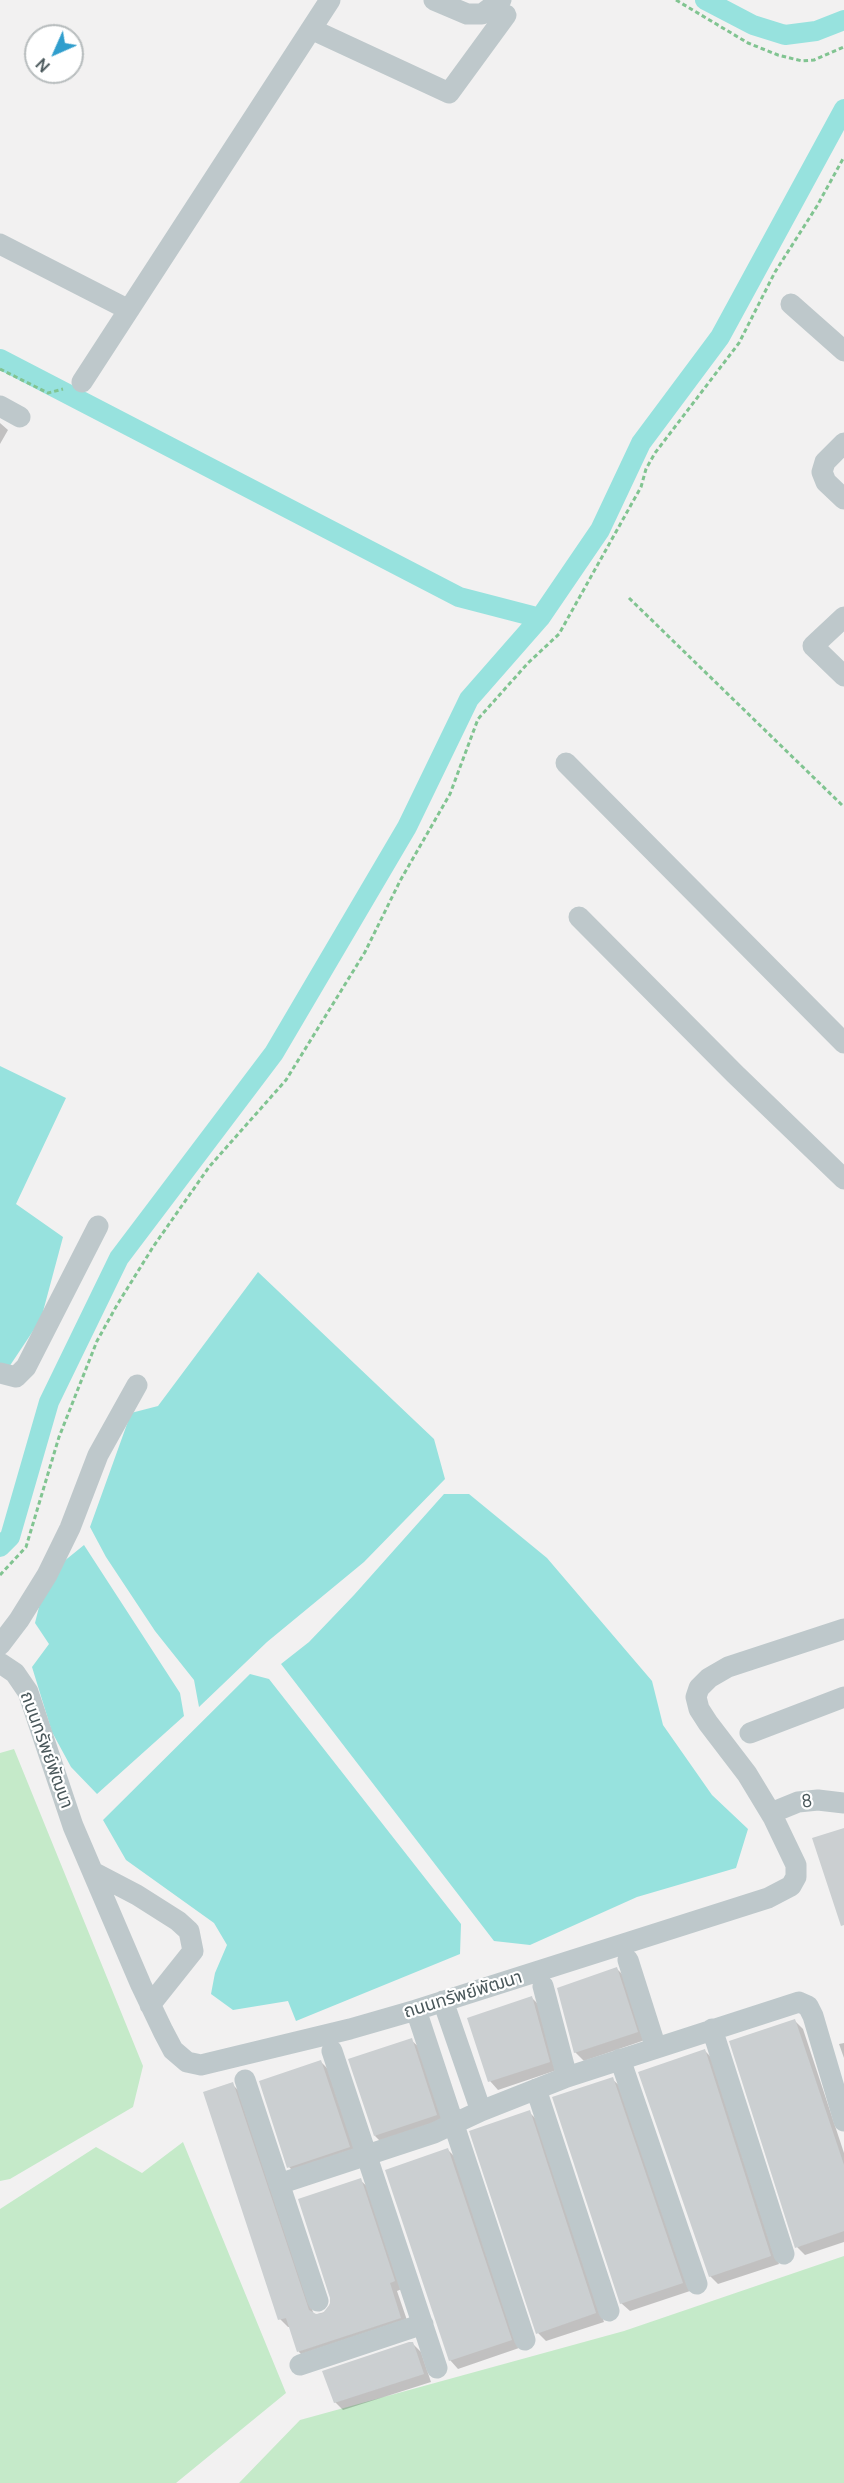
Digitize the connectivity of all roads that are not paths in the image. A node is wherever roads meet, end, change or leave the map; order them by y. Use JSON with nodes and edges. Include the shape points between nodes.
{"nodes":[{"id":1,"x":330,"y":0,"type":"edge"},
{"id":2,"x":434,"y":0,"type":"edge"},
{"id":3,"x":504,"y":8,"type":"edge"},
{"id":4,"x":311,"y":29,"type":"junction"},
{"id":5,"x":0,"y":244,"type":"edge"},
{"id":6,"x":791,"y":304,"type":"dead end"},
{"id":7,"x":129,"y":310,"type":"junction"},
{"id":8,"x":844,"y":351,"type":"edge"},
{"id":9,"x":82,"y":382,"type":"dead end"},
{"id":10,"x":0,"y":406,"type":"edge"},
{"id":11,"x":20,"y":417,"type":"dead end"},
{"id":12,"x":844,"y":442,"type":"edge"},
{"id":13,"x":844,"y":499,"type":"edge"},
{"id":14,"x":844,"y":616,"type":"edge"},
{"id":15,"x":844,"y":676,"type":"edge"},
{"id":16,"x":566,"y":763,"type":"dead end"},
{"id":17,"x":579,"y":917,"type":"dead end"},
{"id":18,"x":844,"y":1043,"type":"edge"},
{"id":19,"x":844,"y":1179,"type":"edge"},
{"id":20,"x":98,"y":1226,"type":"dead end"},
{"id":21,"x":0,"y":1373,"type":"edge"},
{"id":22,"x":137,"y":1385,"type":"dead end"},
{"id":23,"x":844,"y":1629,"type":"edge"},
{"id":24,"x":0,"y":1645,"type":"edge"},
{"id":25,"x":0,"y":1663,"type":"edge"},
{"id":26,"x":844,"y":1697,"type":"edge"},
{"id":27,"x":750,"y":1733,"type":"dead end"},
{"id":28,"x":844,"y":1803,"type":"edge"},
{"id":29,"x":771,"y":1813,"type":"junction"},
{"id":30,"x":93,"y":1872,"type":"junction"},
{"id":31,"x":628,"y":1960,"type":"dead end"},
{"id":32,"x":543,"y":1986,"type":"dead end"},
{"id":33,"x":443,"y":2001,"type":"junction"},
{"id":34,"x":150,"y":2005,"type":"junction"},
{"id":35,"x":416,"y":2010,"type":"junction"},
{"id":36,"x":712,"y":2029,"type":"junction"},
{"id":37,"x":656,"y":2048,"type":"junction"},
{"id":38,"x":332,"y":2051,"type":"dead end"},
{"id":39,"x":620,"y":2059,"type":"junction"},
{"id":40,"x":567,"y":2077,"type":"junction"},
{"id":41,"x":245,"y":2080,"type":"dead end"},
{"id":42,"x":536,"y":2089,"type":"junction"},
{"id":43,"x":481,"y":2111,"type":"junction"},
{"id":44,"x":844,"y":2121,"type":"edge"},
{"id":45,"x":454,"y":2123,"type":"junction"},
{"id":46,"x":367,"y":2156,"type":"junction"},
{"id":47,"x":279,"y":2184,"type":"junction"},
{"id":48,"x":784,"y":2254,"type":"dead end"},
{"id":49,"x":697,"y":2283,"type":"dead end"},
{"id":50,"x":318,"y":2301,"type":"dead end"},
{"id":51,"x":609,"y":2311,"type":"dead end"},
{"id":52,"x":423,"y":2324,"type":"junction"},
{"id":53,"x":525,"y":2340,"type":"dead end"},
{"id":54,"x":300,"y":2365,"type":"dead end"},
{"id":55,"x":438,"y":2368,"type":"dead end"}],
"edges":[{"from":1,"to":4,"type":"street"},
{"from":2,"to":3,"type":"street","via":[[467,14]]},
{"from":3,"to":4,"type":"street","via":[[449,93]]},
{"from":4,"to":7,"type":"street"},
{"from":5,"to":7,"type":"street"},
{"from":6,"to":8,"type":"street"},
{"from":7,"to":9,"type":"street"},
{"from":10,"to":11,"type":"street"},
{"from":12,"to":13,"type":"street","via":[[825,462],[822,472],[826,482]]},
{"from":14,"to":15,"type":"street","via":[[813,646]]},
{"from":16,"to":18,"type":"street"},
{"from":17,"to":19,"type":"street"},
{"from":20,"to":21,"type":"street","via":[[26,1367],[16,1377]]},
{"from":22,"to":24,"type":"street","via":[[99,1455],[47,1575]]},
{"from":23,"to":29,"type":"street","name":"ถนนทรัพย์พัฒนา","via":[[728,1667],[699,1688],[699,1709]]},
{"from":25,"to":30,"type":"street","name":"ถนนทรัพย์พัฒนา","via":[[15,1673],[28,1692]]},
{"from":26,"to":27,"type":"street"},
{"from":28,"to":29,"type":"street","name":"8","via":[[798,1802]]},
{"from":29,"to":33,"type":"street","name":"ถนนทรัพย์พัฒนา","via":[[796,1865],[796,1877],[782,1892]]},
{"from":30,"to":34,"type":"street","name":"ถนนทรัพย์พัฒนา"},
{"from":30,"to":34,"type":"street","via":[[137,1895],[189,1931],[193,1951]]},
{"from":31,"to":37,"type":"street"},
{"from":32,"to":40,"type":"street"},
{"from":33,"to":35,"type":"street","name":"ถนนทรัพย์พัฒนา"},
{"from":33,"to":43,"type":"street"},
{"from":34,"to":35,"type":"street","name":"ถนนทรัพย์พัฒนา","via":[[173,2050],[187,2062],[201,2065]]},
{"from":35,"to":45,"type":"street"},
{"from":36,"to":37,"type":"street"},
{"from":36,"to":44,"type":"street","via":[[799,2002],[808,2006]]},
{"from":36,"to":48,"type":"street"},
{"from":37,"to":39,"type":"street"},
{"from":38,"to":46,"type":"street"},
{"from":39,"to":40,"type":"street"},
{"from":39,"to":49,"type":"street"},
{"from":40,"to":42,"type":"street"},
{"from":41,"to":47,"type":"street"},
{"from":42,"to":43,"type":"street"},
{"from":42,"to":51,"type":"street"},
{"from":43,"to":45,"type":"street"},
{"from":45,"to":46,"type":"street"},
{"from":45,"to":53,"type":"street"},
{"from":46,"to":47,"type":"street"},
{"from":46,"to":52,"type":"street"},
{"from":47,"to":50,"type":"street"},
{"from":52,"to":54,"type":"street"},
{"from":52,"to":55,"type":"street"}]}
